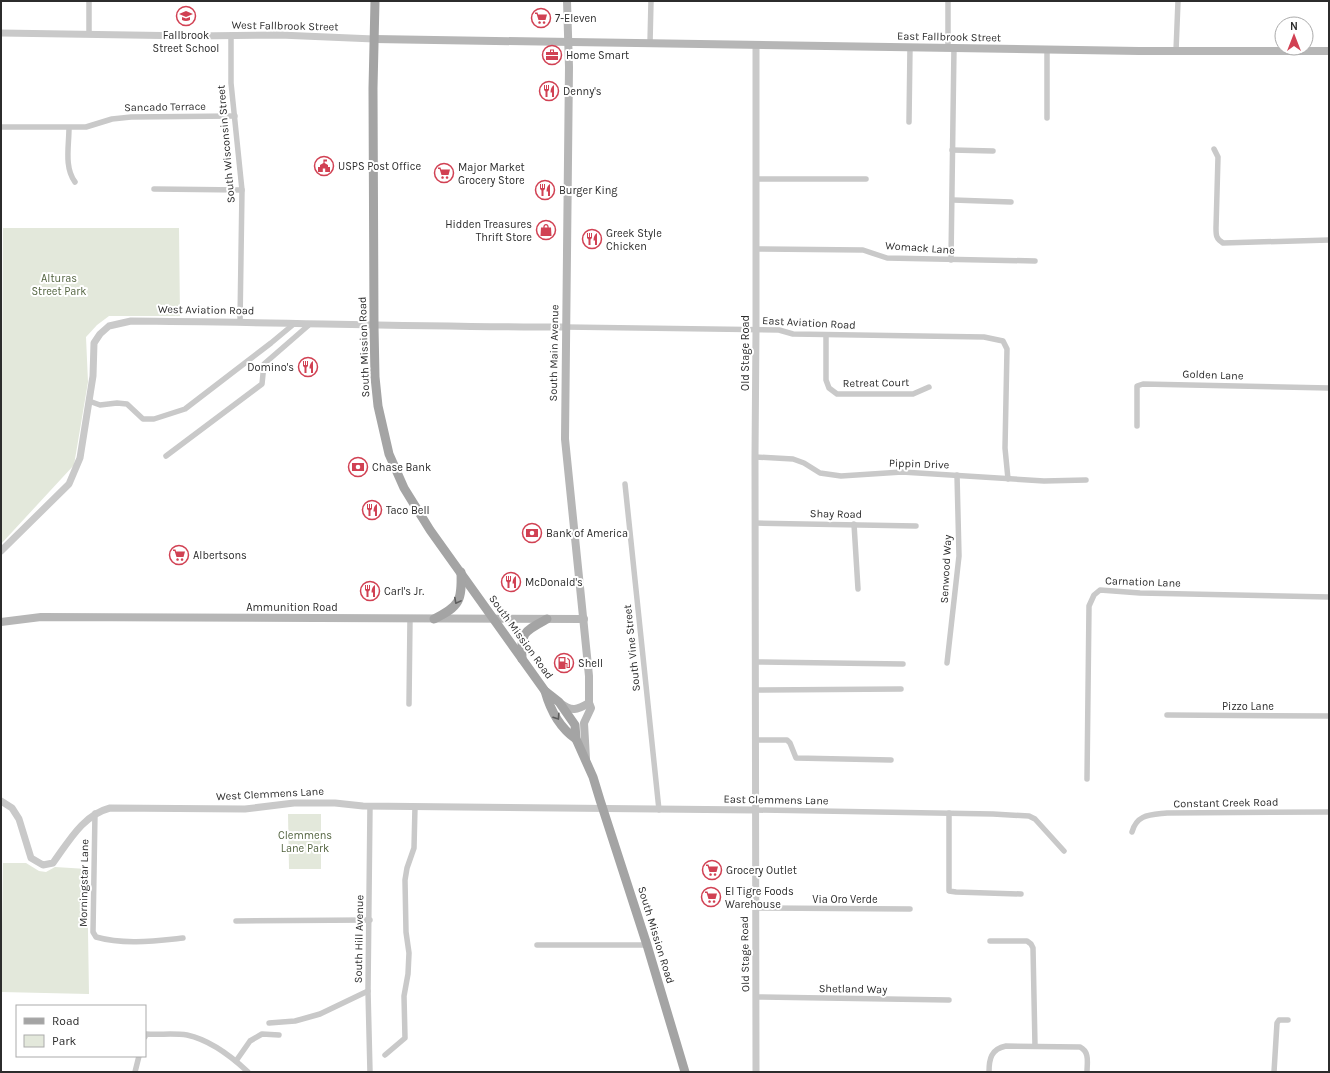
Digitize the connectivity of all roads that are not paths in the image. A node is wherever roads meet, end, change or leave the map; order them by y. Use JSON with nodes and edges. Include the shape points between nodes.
{"nodes":[{"id":1,"x":90,"y":1,"type":"edge"},
{"id":2,"x":375,"y":1,"type":"edge"},
{"id":3,"x":567,"y":1,"type":"edge"},
{"id":4,"x":651,"y":1,"type":"edge"},
{"id":5,"x":948,"y":1,"type":"edge"},
{"id":6,"x":1178,"y":1,"type":"edge"},
{"id":7,"x":1,"y":33,"type":"edge"},
{"id":8,"x":89,"y":34,"type":"junction"},
{"id":9,"x":231,"y":36,"type":"junction"},
{"id":10,"x":374,"y":39,"type":"junction"},
{"id":11,"x":568,"y":42,"type":"junction"},
{"id":12,"x":650,"y":43,"type":"junction"},
{"id":13,"x":756,"y":45,"type":"junction"},
{"id":14,"x":910,"y":47,"type":"junction"},
{"id":15,"x":951,"y":47,"type":"junction"},
{"id":16,"x":1047,"y":50,"type":"junction"},
{"id":17,"x":1176,"y":51,"type":"junction"},
{"id":18,"x":1329,"y":51,"type":"edge"},
{"id":19,"x":235,"y":116,"type":"junction"},
{"id":20,"x":1047,"y":118,"type":"dead end"},
{"id":21,"x":909,"y":122,"type":"dead end"},
{"id":22,"x":1,"y":127,"type":"edge"},
{"id":23,"x":69,"y":128,"type":"junction"},
{"id":24,"x":1214,"y":149,"type":"dead end"},
{"id":25,"x":952,"y":150,"type":"junction"},
{"id":26,"x":993,"y":151,"type":"dead end"},
{"id":27,"x":756,"y":179,"type":"junction"},
{"id":28,"x":866,"y":179,"type":"dead end"},
{"id":29,"x":75,"y":182,"type":"dead end"},
{"id":30,"x":154,"y":189,"type":"dead end"},
{"id":31,"x":242,"y":190,"type":"junction"},
{"id":32,"x":953,"y":200,"type":"junction"},
{"id":33,"x":1011,"y":202,"type":"dead end"},
{"id":34,"x":1329,"y":240,"type":"edge"},
{"id":35,"x":756,"y":249,"type":"junction"},
{"id":36,"x":951,"y":260,"type":"junction"},
{"id":37,"x":1035,"y":261,"type":"dead end"},
{"id":38,"x":240,"y":322,"type":"junction"},
{"id":39,"x":296,"y":323,"type":"junction"},
{"id":40,"x":310,"y":324,"type":"junction"},
{"id":41,"x":374,"y":326,"type":"junction"},
{"id":42,"x":565,"y":327,"type":"junction"},
{"id":43,"x":756,"y":330,"type":"junction"},
{"id":44,"x":826,"y":335,"type":"junction"},
{"id":45,"x":929,"y":387,"type":"dead end"},
{"id":46,"x":1329,"y":388,"type":"edge"},
{"id":47,"x":89,"y":401,"type":"junction"},
{"id":48,"x":1137,"y":426,"type":"dead end"},
{"id":49,"x":166,"y":456,"type":"dead end"},
{"id":50,"x":755,"y":457,"type":"junction"},
{"id":51,"x":957,"y":476,"type":"junction"},
{"id":52,"x":1008,"y":479,"type":"junction"},
{"id":53,"x":1086,"y":480,"type":"dead end"},
{"id":54,"x":625,"y":484,"type":"dead end"},
{"id":55,"x":755,"y":523,"type":"junction"},
{"id":56,"x":854,"y":524,"type":"junction"},
{"id":57,"x":916,"y":526,"type":"dead end"},
{"id":58,"x":1,"y":551,"type":"edge"},
{"id":59,"x":461,"y":572,"type":"junction"},
{"id":60,"x":858,"y":589,"type":"dead end"},
{"id":61,"x":1329,"y":597,"type":"edge"},
{"id":62,"x":410,"y":619,"type":"junction"},
{"id":63,"x":434,"y":619,"type":"junction"},
{"id":64,"x":494,"y":619,"type":"junction"},
{"id":65,"x":547,"y":619,"type":"junction"},
{"id":66,"x":584,"y":619,"type":"junction"},
{"id":67,"x":1,"y":622,"type":"edge"},
{"id":68,"x":522,"y":660,"type":"junction"},
{"id":69,"x":755,"y":662,"type":"junction"},
{"id":70,"x":947,"y":663,"type":"dead end"},
{"id":71,"x":903,"y":664,"type":"dead end"},
{"id":72,"x":901,"y":689,"type":"dead end"},
{"id":73,"x":755,"y":690,"type":"junction"},
{"id":74,"x":545,"y":691,"type":"junction"},
{"id":75,"x":559,"y":702,"type":"junction"},
{"id":76,"x":589,"y":703,"type":"junction"},
{"id":77,"x":409,"y":704,"type":"dead end"},
{"id":78,"x":1167,"y":715,"type":"dead end"},
{"id":79,"x":1329,"y":716,"type":"edge"},
{"id":80,"x":576,"y":739,"type":"junction"},
{"id":81,"x":755,"y":740,"type":"junction"},
{"id":82,"x":586,"y":759,"type":"junction"},
{"id":83,"x":891,"y":760,"type":"dead end"},
{"id":84,"x":1088,"y":779,"type":"dead end"},
{"id":85,"x":1,"y":801,"type":"edge"},
{"id":86,"x":370,"y":806,"type":"junction"},
{"id":87,"x":415,"y":807,"type":"junction"},
{"id":88,"x":603,"y":809,"type":"junction"},
{"id":89,"x":659,"y":810,"type":"junction"},
{"id":90,"x":755,"y":810,"type":"junction"},
{"id":91,"x":1329,"y":812,"type":"edge"},
{"id":92,"x":95,"y":813,"type":"junction"},
{"id":93,"x":949,"y":813,"type":"junction"},
{"id":94,"x":1132,"y":832,"type":"dead end"},
{"id":95,"x":1064,"y":851,"type":"dead end"},
{"id":96,"x":1021,"y":894,"type":"dead end"},
{"id":97,"x":755,"y":908,"type":"junction"},
{"id":98,"x":910,"y":909,"type":"dead end"},
{"id":99,"x":370,"y":920,"type":"junction"},
{"id":100,"x":236,"y":921,"type":"dead end"},
{"id":101,"x":182,"y":938,"type":"dead end"},
{"id":102,"x":990,"y":941,"type":"dead end"},
{"id":103,"x":537,"y":945,"type":"dead end"},
{"id":104,"x":647,"y":945,"type":"junction"},
{"id":105,"x":368,"y":991,"type":"junction"},
{"id":106,"x":756,"y":997,"type":"junction"},
{"id":107,"x":949,"y":1000,"type":"dead end"},
{"id":108,"x":1288,"y":1020,"type":"dead end"},
{"id":109,"x":269,"y":1023,"type":"dead end"},
{"id":110,"x":146,"y":1034,"type":"edge"},
{"id":111,"x":279,"y":1035,"type":"dead end"},
{"id":112,"x":1035,"y":1046,"type":"junction"},
{"id":113,"x":385,"y":1055,"type":"dead end"},
{"id":114,"x":139,"y":1057,"type":"edge"},
{"id":115,"x":236,"y":1061,"type":"junction"},
{"id":116,"x":134,"y":1072,"type":"edge"},
{"id":117,"x":248,"y":1072,"type":"edge"},
{"id":118,"x":370,"y":1072,"type":"edge"},
{"id":119,"x":685,"y":1072,"type":"edge"},
{"id":120,"x":756,"y":1072,"type":"edge"},
{"id":121,"x":989,"y":1072,"type":"edge"},
{"id":122,"x":1087,"y":1072,"type":"edge"},
{"id":123,"x":1274,"y":1072,"type":"edge"}],
"edges":[{"from":1,"to":8,"type":"street"},
{"from":2,"to":10,"type":"main road","name":"South Mission Road"},
{"from":3,"to":11,"type":"main road","name":"South Main Avenue"},
{"from":4,"to":12,"type":"street"},
{"from":5,"to":15,"type":"street"},
{"from":6,"to":17,"type":"street"},
{"from":7,"to":8,"type":"street","name":"West Fallbrook Street"},
{"from":8,"to":9,"type":"street","name":"West Fallbrook Street"},
{"from":9,"to":10,"type":"street","name":"West Fallbrook Street","via":[[280,35]]},
{"from":9,"to":19,"type":"street","name":"South Wisconsin Street","via":[[231,83]]},
{"from":10,"to":11,"type":"main road","name":"West Fallbrook Street"},
{"from":10,"to":41,"type":"main road","name":"South Mission Road"},
{"from":11,"to":12,"type":"main road","name":"East Fallbrook Street"},
{"from":11,"to":42,"type":"main road","name":"South Main Avenue"},
{"from":12,"to":13,"type":"main road","name":"East Fallbrook Street"},
{"from":13,"to":14,"type":"main road","name":"East Fallbrook Street"},
{"from":13,"to":27,"type":"street","name":"Old Stage Road"},
{"from":14,"to":15,"type":"main road","name":"East Fallbrook Street"},
{"from":14,"to":21,"type":"street"},
{"from":15,"to":16,"type":"main road","name":"East Fallbrook Street"},
{"from":15,"to":25,"type":"street"},
{"from":16,"to":17,"type":"main road","name":"East Fallbrook Street"},
{"from":16,"to":20,"type":"street"},
{"from":17,"to":18,"type":"main road","name":"East Fallbrook Street"},
{"from":19,"to":23,"type":"street","name":"Sancado Terrace","via":[[131,117]]},
{"from":19,"to":31,"type":"street","name":"South Wisconsin Street"},
{"from":22,"to":23,"type":"street","name":"Sancado Terrace"},
{"from":23,"to":29,"type":"street","via":[[68,168]]},
{"from":24,"to":34,"type":"street","via":[[1218,157],[1216,236],[1220,241],[1223,243]]},
{"from":25,"to":26,"type":"street"},
{"from":25,"to":32,"type":"street"},
{"from":27,"to":28,"type":"street"},
{"from":27,"to":35,"type":"street","name":"Old Stage Road"},
{"from":30,"to":31,"type":"street"},
{"from":31,"to":38,"type":"street","name":"South Wisconsin Street"},
{"from":32,"to":33,"type":"street"},
{"from":32,"to":36,"type":"street"},
{"from":35,"to":36,"type":"street","name":"Womack Lane","via":[[863,250],[887,258]]},
{"from":35,"to":43,"type":"street","name":"Old Stage Road"},
{"from":36,"to":37,"type":"street","name":"Womack Lane"},
{"from":38,"to":39,"type":"street","name":"West Aviation Road"},
{"from":38,"to":47,"type":"street","name":"West Aviation Road","via":[[131,320],[109,326],[94,342]]},
{"from":39,"to":40,"type":"street","name":"West Aviation Road"},
{"from":39,"to":47,"type":"street","via":[[185,409],[154,419],[143,419],[127,404],[100,404]]},
{"from":40,"to":41,"type":"street","name":"West Aviation Road"},
{"from":40,"to":49,"type":"street","via":[[264,364],[262,384]]},
{"from":41,"to":42,"type":"street","name":"West Aviation Road"},
{"from":41,"to":59,"type":"main road","name":"South Mission Road","via":[[378,406],[389,454],[415,508]]},
{"from":42,"to":43,"type":"street","name":"East Aviation Road"},
{"from":42,"to":66,"type":"main road","name":"South Main Avenue","via":[[564,439]]},
{"from":43,"to":44,"type":"street","name":"East Aviation Road"},
{"from":43,"to":50,"type":"street","name":"Old Stage Road"},
{"from":44,"to":45,"type":"street","name":"Retreat Court","via":[[826,380],[828,388],[836,394],[913,394]]},
{"from":44,"to":52,"type":"street","name":"East Aviation Road","via":[[984,337],[1003,341],[1007,349],[1005,448]]},
{"from":46,"to":48,"type":"street","name":"Golden Lane","via":[[1143,384],[1137,386]]},
{"from":47,"to":58,"type":"street","name":"West Aviation Road","via":[[80,458],[69,484]]},
{"from":50,"to":51,"type":"street","name":"Pippin Drive","via":[[793,459],[820,473],[841,476],[902,472]]},
{"from":50,"to":55,"type":"street","name":"Old Stage Road"},
{"from":51,"to":52,"type":"street","name":"Pippin Drive"},
{"from":51,"to":70,"type":"street","name":"Senwood Way","via":[[959,556]]},
{"from":52,"to":53,"type":"street","name":"Pippin Drive"},
{"from":54,"to":89,"type":"street","name":"South Vine Street"},
{"from":55,"to":56,"type":"street","name":"Shay Road"},
{"from":55,"to":69,"type":"street","name":"Old Stage Road"},
{"from":56,"to":57,"type":"street","name":"Shay Road"},
{"from":56,"to":60,"type":"street"},
{"from":59,"to":63,"type":"main road","one_way":true,"via":[[461,587],[456,606]]},
{"from":59,"to":64,"type":"main road","name":"South Mission Road"},
{"from":61,"to":84,"type":"street","name":"Carnation Lane","via":[[1100,590],[1094,595],[1089,606]]},
{"from":62,"to":63,"type":"main road","name":"Ammunition Road"},
{"from":62,"to":67,"type":"main road","name":"Ammunition Road","via":[[41,617]]},
{"from":62,"to":77,"type":"street"},
{"from":63,"to":64,"type":"main road","name":"Ammunition Road"},
{"from":64,"to":65,"type":"main road","name":"Ammunition Road"},
{"from":64,"to":68,"type":"main road","name":"South Mission Road"},
{"from":65,"to":66,"type":"main road","name":"Ammunition Road"},
{"from":65,"to":68,"type":"main road","via":[[523,635]]},
{"from":66,"to":76,"type":"main road","name":"South Main Avenue"},
{"from":68,"to":74,"type":"main road","name":"South Mission Road"},
{"from":69,"to":71,"type":"street"},
{"from":69,"to":73,"type":"street","name":"Old Stage Road"},
{"from":72,"to":73,"type":"street"},
{"from":73,"to":81,"type":"street","name":"Old Stage Road"},
{"from":74,"to":75,"type":"main road","name":"South Mission Road"},
{"from":74,"to":80,"type":"main road","name":"South Mission Road","one_way":true,"via":[[550,706],[566,732]]},
{"from":75,"to":76,"type":"main road","via":[[574,710],[580,710]]},
{"from":75,"to":80,"type":"main road","name":"South Mission Road","via":[[575,725]]},
{"from":76,"to":82,"type":"main road","name":"South Main Avenue","via":[[591,708],[584,723]]},
{"from":78,"to":79,"type":"street","name":"Pizzo Lane"},
{"from":80,"to":82,"type":"main road","name":"South Mission Road"},
{"from":81,"to":83,"type":"street","via":[[787,740],[796,758]]},
{"from":81,"to":90,"type":"street","name":"Old Stage Road"},
{"from":82,"to":88,"type":"main road","name":"South Mission Road"},
{"from":85,"to":92,"type":"street","name":"West Clemmens Lane","via":[[12,808],[19,819],[31,858],[43,865],[53,863],[82,824]]},
{"from":86,"to":87,"type":"street","name":"West Clemmens Lane"},
{"from":86,"to":92,"type":"street","name":"West Clemmens Lane","via":[[334,802],[294,803],[245,808],[110,808]]},
{"from":86,"to":99,"type":"street","name":"South Hill Avenue"},
{"from":87,"to":88,"type":"street","name":"West Clemmens Lane"},
{"from":87,"to":113,"type":"street","via":[[414,848],[405,880],[409,953],[404,996],[405,1038]]},
{"from":88,"to":89,"type":"street","name":"East Clemmens Lane"},
{"from":88,"to":104,"type":"main road","name":"South Mission Road"},
{"from":89,"to":90,"type":"street","name":"East Clemmens Lane"},
{"from":90,"to":93,"type":"street","name":"East Clemmens Lane"},
{"from":90,"to":97,"type":"street","name":"Old Stage Road"},
{"from":91,"to":94,"type":"street","name":"Constant Creek Road","via":[[1167,813],[1145,816],[1136,822]]},
{"from":92,"to":101,"type":"street","name":"Morningstar Lane","via":[[93,932],[96,937],[146,942]]},
{"from":93,"to":95,"type":"street","via":[[1029,816],[1035,819]]},
{"from":93,"to":96,"type":"street","via":[[949,891]]},
{"from":97,"to":98,"type":"street","name":"Via Oro Verde"},
{"from":97,"to":106,"type":"street","name":"Old Stage Road"},
{"from":99,"to":100,"type":"street"},
{"from":99,"to":105,"type":"street","name":"South Hill Avenue"},
{"from":102,"to":112,"type":"street","via":[[1027,941],[1034,949]]},
{"from":103,"to":104,"type":"street"},
{"from":104,"to":119,"type":"main road","name":"South Mission Road"},
{"from":105,"to":109,"type":"street","via":[[320,1014],[295,1021]]},
{"from":105,"to":118,"type":"street","name":"South Hill Avenue"},
{"from":106,"to":107,"type":"street","name":"Shetland Way"},
{"from":106,"to":120,"type":"street","name":"Old Stage Road"},
{"from":108,"to":123,"type":"street","via":[[1279,1020],[1277,1023]]},
{"from":110,"to":115,"type":"street","via":[[186,1035],[204,1041]]},
{"from":111,"to":115,"type":"street","via":[[262,1034],[250,1041]]},
{"from":112,"to":121,"type":"street","via":[[1006,1046],[996,1049],[990,1058]]},
{"from":112,"to":122,"type":"street","via":[[1082,1048],[1087,1054]]},
{"from":114,"to":116,"type":"street"},
{"from":115,"to":117,"type":"street"}]}
